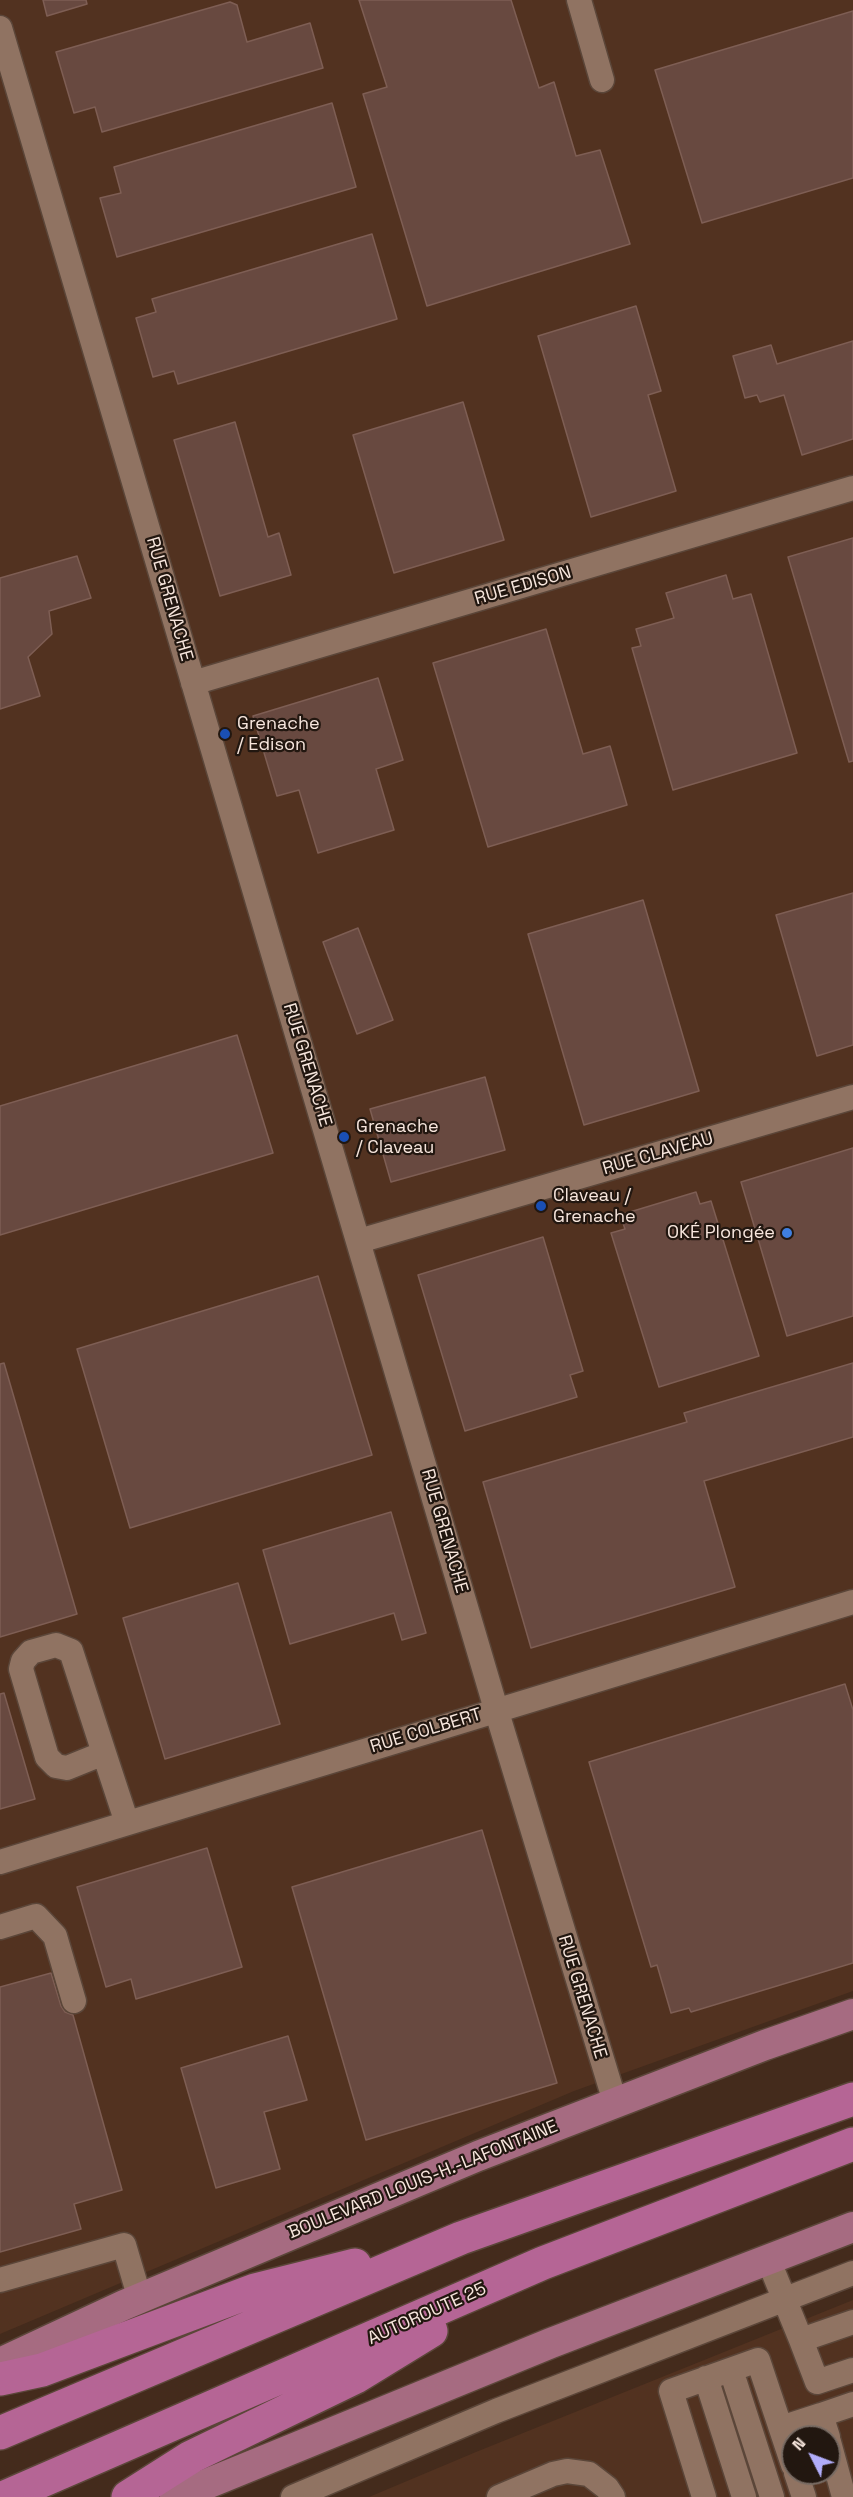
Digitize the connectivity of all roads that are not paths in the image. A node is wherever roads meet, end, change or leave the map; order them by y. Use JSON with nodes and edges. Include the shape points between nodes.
{"nodes":[{"id":1,"x":579,"y":0,"type":"edge"},
{"id":2,"x":0,"y":28,"type":"edge"},
{"id":3,"x":602,"y":80,"type":"dead end"},
{"id":4,"x":853,"y":488,"type":"edge"},
{"id":5,"x":193,"y":683,"type":"junction"},
{"id":6,"x":853,"y":1096,"type":"edge"},
{"id":7,"x":359,"y":1241,"type":"junction"},
{"id":8,"x":853,"y":1602,"type":"edge"},
{"id":9,"x":496,"y":1709,"type":"junction"},
{"id":10,"x":104,"y":1753,"type":"junction"},
{"id":11,"x":127,"y":1823,"type":"junction"},
{"id":12,"x":0,"y":1862,"type":"edge"},
{"id":13,"x":0,"y":1927,"type":"edge"},
{"id":14,"x":74,"y":2001,"type":"dead end"},
{"id":15,"x":853,"y":2014,"type":"edge"},
{"id":16,"x":853,"y":2099,"type":"edge"},
{"id":17,"x":615,"y":2102,"type":"junction"},
{"id":18,"x":853,"y":2144,"type":"edge"},
{"id":19,"x":853,"y":2227,"type":"edge"},
{"id":20,"x":461,"y":2238,"type":"junction"},
{"id":21,"x":768,"y":2259,"type":"junction"},
{"id":22,"x":543,"y":2263,"type":"junction"},
{"id":23,"x":853,"y":2273,"type":"edge"},
{"id":24,"x":0,"y":2280,"type":"edge"},
{"id":25,"x":140,"y":2299,"type":"junction"},
{"id":26,"x":784,"y":2299,"type":"junction"},
{"id":27,"x":853,"y":2322,"type":"edge"},
{"id":28,"x":801,"y":2340,"type":"junction"},
{"id":29,"x":0,"y":2363,"type":"edge"},
{"id":30,"x":731,"y":2370,"type":"junction"},
{"id":31,"x":853,"y":2370,"type":"edge"},
{"id":32,"x":706,"y":2378,"type":"junction"},
{"id":33,"x":0,"y":2379,"type":"edge"},
{"id":34,"x":853,"y":2404,"type":"edge"},
{"id":35,"x":825,"y":2425,"type":"edge"},
{"id":36,"x":781,"y":2428,"type":"edge"},
{"id":37,"x":0,"y":2433,"type":"edge"},
{"id":38,"x":5,"y":2497,"type":"edge"},
{"id":39,"x":128,"y":2497,"type":"edge"},
{"id":40,"x":175,"y":2497,"type":"edge"},
{"id":41,"x":293,"y":2497,"type":"edge"},
{"id":42,"x":499,"y":2497,"type":"edge"},
{"id":43,"x":613,"y":2497,"type":"edge"},
{"id":44,"x":704,"y":2497,"type":"edge"},
{"id":45,"x":744,"y":2497,"type":"edge"},
{"id":46,"x":772,"y":2497,"type":"edge"}],
"edges":[{"from":1,"to":3,"type":"street"},
{"from":2,"to":5,"type":"street","name":"RUE GRENACHE"},
{"from":4,"to":5,"type":"street","name":"RUE EDISON"},
{"from":5,"to":7,"type":"street","name":"RUE GRENACHE"},
{"from":6,"to":7,"type":"street","name":"RUE CLAVEAU"},
{"from":7,"to":9,"type":"street","name":"RUE GRENACHE"},
{"from":8,"to":9,"type":"street","name":"RUE COLBERT"},
{"from":9,"to":11,"type":"street","name":"RUE COLBERT"},
{"from":9,"to":17,"type":"street","name":"RUE GRENACHE"},
{"from":10,"to":10,"type":"street","via":[[71,1651],[56,1645],[31,1652],[21,1669],[47,1757],[56,1766],[67,1768]]},
{"from":10,"to":11,"type":"street"},
{"from":11,"to":12,"type":"street","name":"RUE COLBERT"},
{"from":13,"to":14,"type":"street","via":[[36,1916],[55,1936]]},
{"from":15,"to":17,"type":"main road","name":"BOULEVARD LOUIS-H.-LAFONTAINE"},
{"from":16,"to":20,"type":"highway"},
{"from":17,"to":25,"type":"main road","name":"BOULEVARD LOUIS-H.-LAFONTAINE","via":[[435,2173]]},
{"from":18,"to":22,"type":"highway","name":"AUTOROUTE 25"},
{"from":19,"to":21,"type":"main road"},
{"from":20,"to":33,"type":"highway","via":[[255,2290],[42,2370]]},
{"from":20,"to":37,"type":"highway"},
{"from":21,"to":26,"type":"street"},
{"from":21,"to":40,"type":"main road"},
{"from":22,"to":38,"type":"highway","name":"AUTOROUTE 25"},
{"from":22,"to":39,"type":"highway","via":[[356,2377],[191,2457]]},
{"from":23,"to":26,"type":"street"},
{"from":24,"to":25,"type":"street","via":[[124,2246]]},
{"from":25,"to":29,"type":"main road","name":"BOULEVARD LOUIS-H.-LAFONTAINE"},
{"from":26,"to":28,"type":"street"},
{"from":26,"to":41,"type":"street","via":[[496,2411]]},
{"from":27,"to":28,"type":"street"},
{"from":28,"to":31,"type":"street","via":[[817,2382]]},
{"from":30,"to":32,"type":"street"},
{"from":30,"to":36,"type":"street","via":[[758,2360]]},
{"from":30,"to":46,"type":"street"},
{"from":32,"to":44,"type":"street","via":[[671,2391]]},
{"from":32,"to":45,"type":"street"},
{"from":34,"to":35,"type":"street"},
{"from":42,"to":43,"type":"street","via":[[567,2471],[589,2474]]}]}
